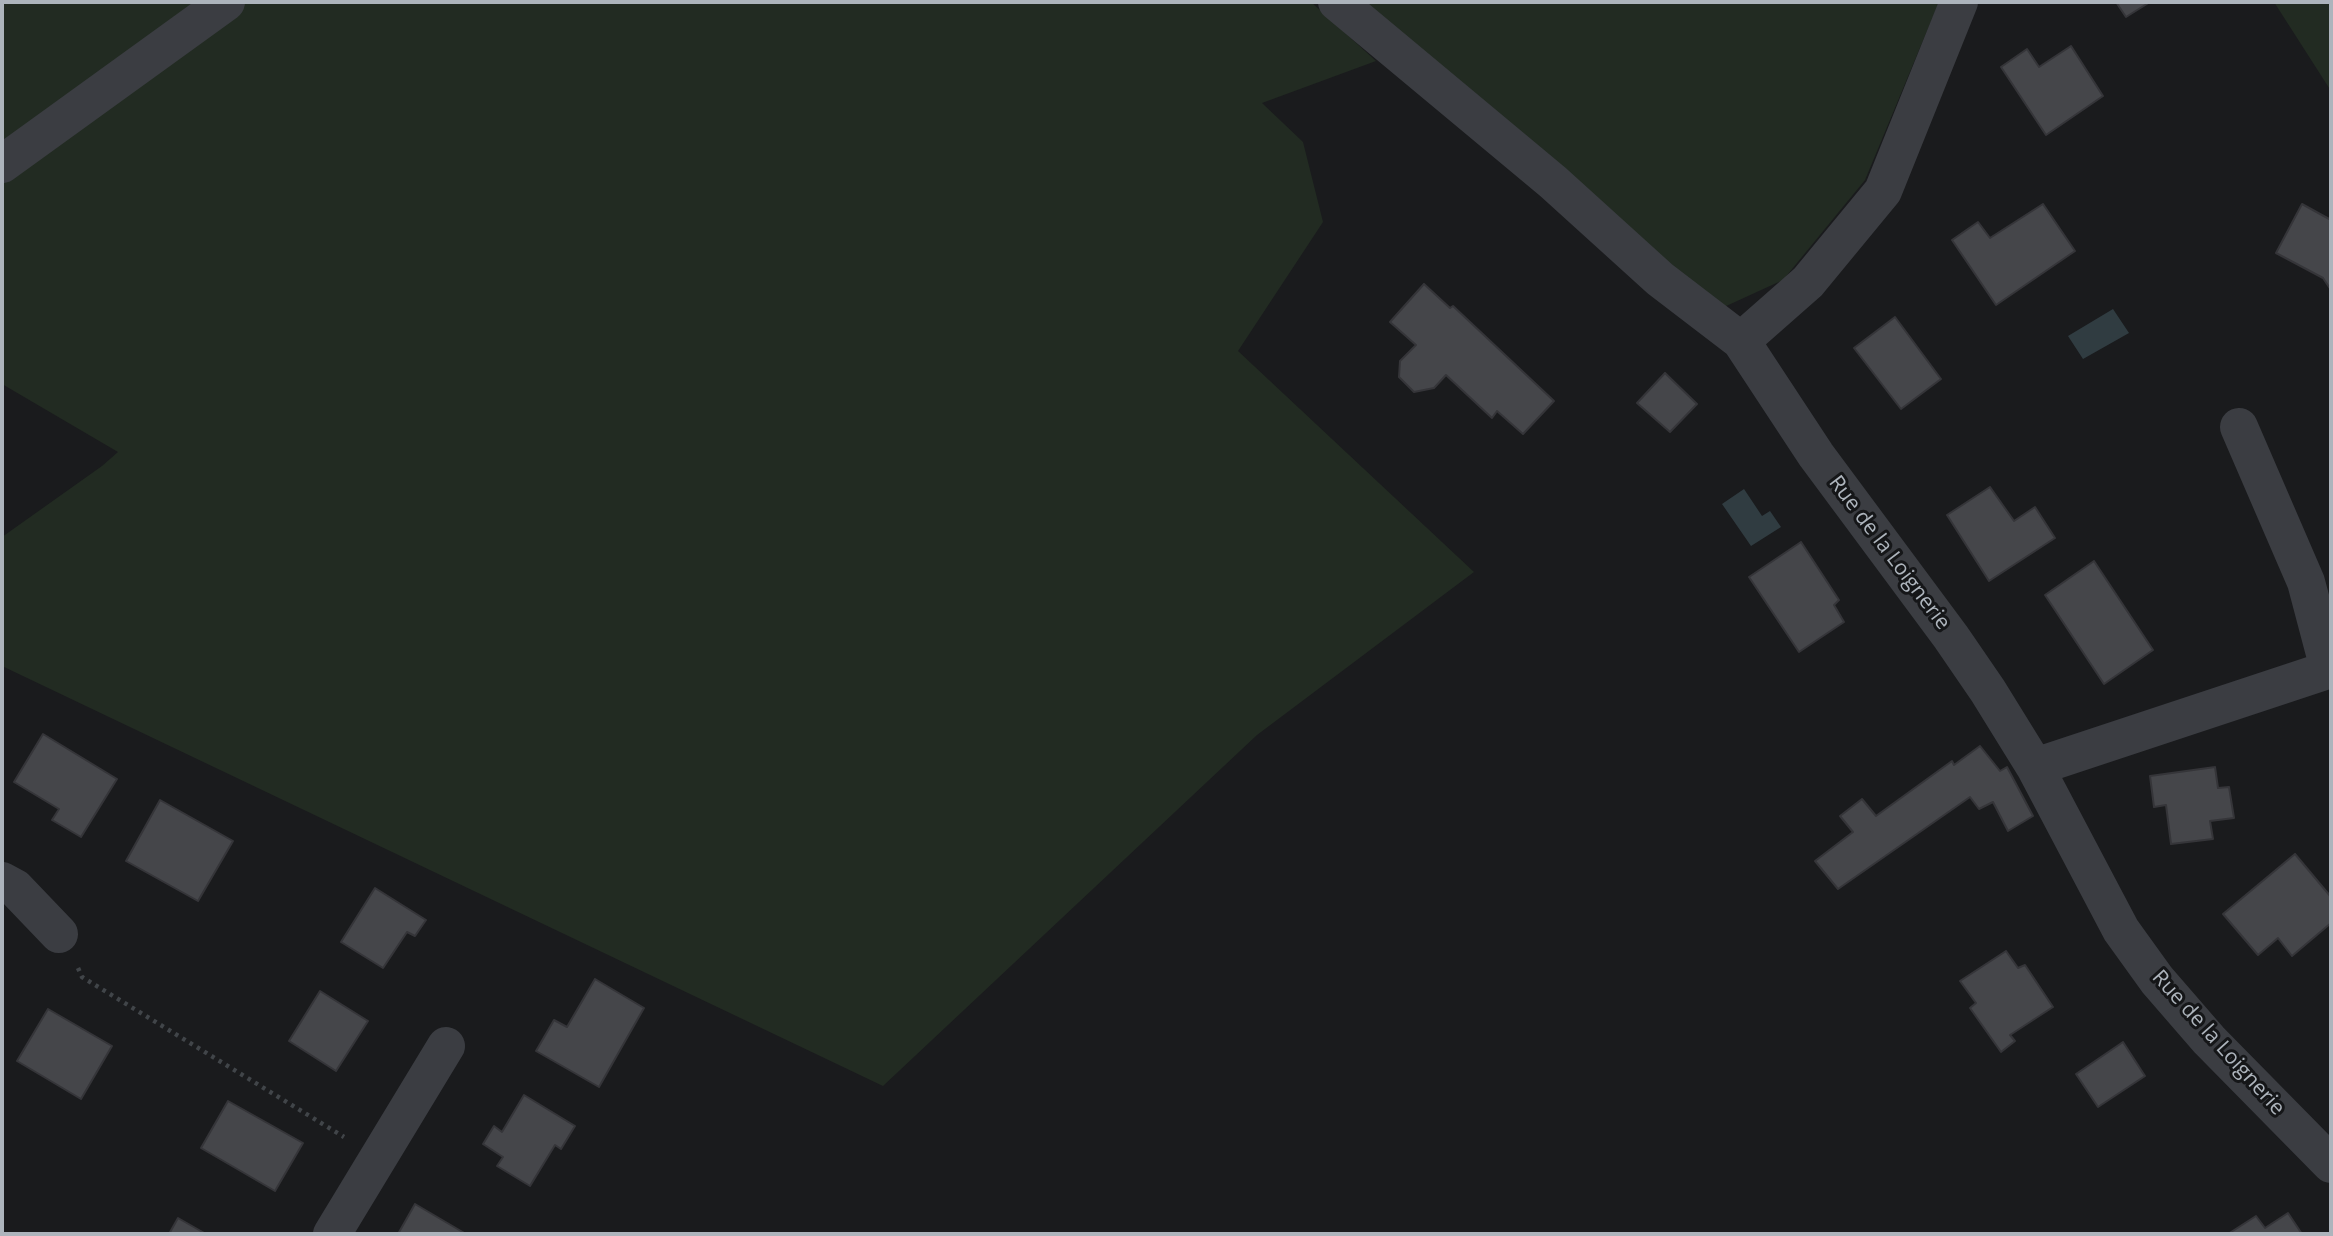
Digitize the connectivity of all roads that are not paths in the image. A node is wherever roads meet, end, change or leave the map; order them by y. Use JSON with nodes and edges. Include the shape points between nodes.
{"nodes":[{"id":1,"x":226,"y":2,"type":"edge"},
{"id":2,"x":1337,"y":2,"type":"edge"},
{"id":3,"x":1959,"y":2,"type":"edge"},
{"id":4,"x":2,"y":164,"type":"edge"},
{"id":5,"x":1741,"y":341,"type":"junction"},
{"id":6,"x":2239,"y":427,"type":"dead end"},
{"id":7,"x":2330,"y":669,"type":"edge"},
{"id":8,"x":2035,"y":767,"type":"junction"},
{"id":9,"x":2,"y":881,"type":"edge"},
{"id":10,"x":60,"y":933,"type":"road end"},
{"id":11,"x":446,"y":1046,"type":"dead end"},
{"id":12,"x":2331,"y":1164,"type":"edge"},
{"id":13,"x":332,"y":1234,"type":"edge"}],
"edges":[{"from":1,"to":4,"type":"street"},
{"from":2,"to":5,"type":"street","name":"Rue de la Loignerie","via":[[1553,182],[1660,279]]},
{"from":3,"to":5,"type":"street","via":[[1883,191],[1808,282]]},
{"from":5,"to":8,"type":"street","name":"Rue de la Loignerie","via":[[1815,454],[1951,637]]},
{"from":6,"to":7,"type":"street","via":[[2306,582]]},
{"from":7,"to":8,"type":"street"},
{"from":8,"to":12,"type":"street","name":"Rue de la Loignerie","via":[[2120,930],[2157,980]]},
{"from":9,"to":10,"type":"street"},
{"from":11,"to":13,"type":"street"}]}
